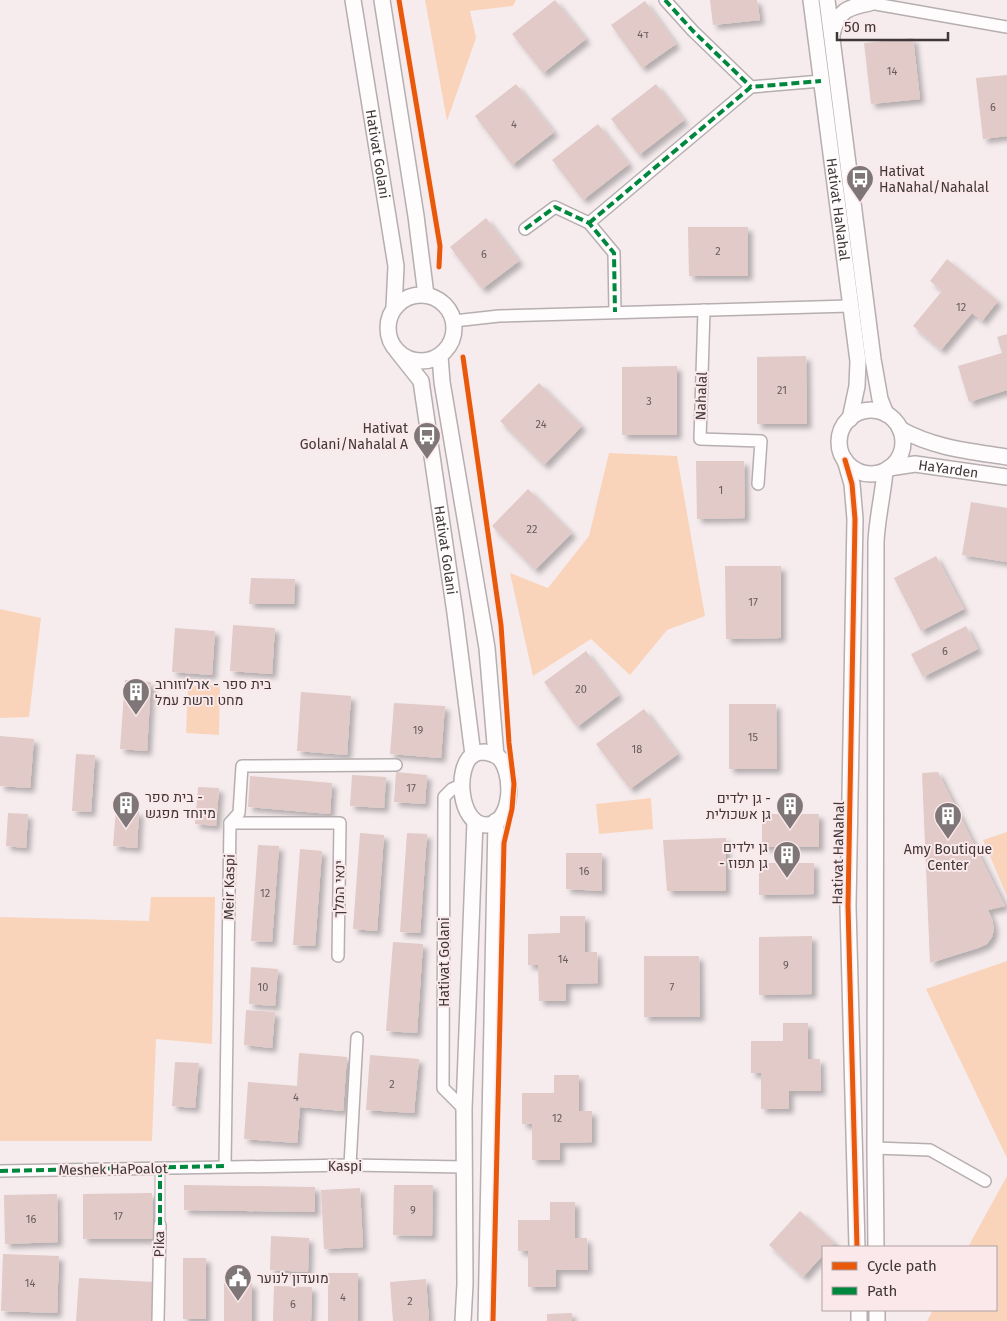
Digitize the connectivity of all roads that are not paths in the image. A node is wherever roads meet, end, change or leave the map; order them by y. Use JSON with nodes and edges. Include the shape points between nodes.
{"nodes":[{"id":1,"x":352,"y":0,"type":"edge"},
{"id":2,"x":382,"y":0,"type":"edge"},
{"id":3,"x":665,"y":0,"type":"edge"},
{"id":4,"x":811,"y":0,"type":"edge"},
{"id":5,"x":827,"y":0,"type":"edge"},
{"id":6,"x":866,"y":2,"type":"edge"},
{"id":7,"x":1007,"y":27,"type":"edge"},
{"id":8,"x":832,"y":36,"type":"junction"},
{"id":9,"x":821,"y":81,"type":"junction"},
{"id":10,"x":751,"y":87,"type":"junction"},
{"id":11,"x":589,"y":223,"type":"junction"},
{"id":12,"x":525,"y":229,"type":"dead end"},
{"id":13,"x":426,"y":295,"type":"junction"},
{"id":14,"x":850,"y":306,"type":"junction"},
{"id":15,"x":394,"y":308,"type":"junction"},
{"id":16,"x":704,"y":310,"type":"junction"},
{"id":17,"x":616,"y":312,"type":"junction"},
{"id":18,"x":454,"y":321,"type":"junction"},
{"id":19,"x":398,"y":352,"type":"junction"},
{"id":20,"x":440,"y":356,"type":"junction"},
{"id":21,"x":886,"y":414,"type":"junction"},
{"id":22,"x":850,"y":419,"type":"junction"},
{"id":23,"x":900,"y":429,"type":"junction"},
{"id":24,"x":1007,"y":457,"type":"edge"},
{"id":25,"x":845,"y":460,"type":"junction"},
{"id":26,"x":887,"y":470,"type":"junction"},
{"id":27,"x":1007,"y":477,"type":"edge"},
{"id":28,"x":758,"y":484,"type":"dead end"},
{"id":29,"x":474,"y":754,"type":"junction"},
{"id":30,"x":496,"y":756,"type":"junction"},
{"id":31,"x":396,"y":766,"type":"dead end"},
{"id":32,"x":461,"y":785,"type":"junction"},
{"id":33,"x":475,"y":821,"type":"junction"},
{"id":34,"x":496,"y":821,"type":"junction"},
{"id":35,"x":230,"y":823,"type":"junction"},
{"id":36,"x":338,"y":956,"type":"dead end"},
{"id":37,"x":357,"y":1038,"type":"dead end"},
{"id":38,"x":464,"y":1109,"type":"junction"},
{"id":39,"x":875,"y":1148,"type":"junction"},
{"id":40,"x":350,"y":1165,"type":"junction"},
{"id":41,"x":225,"y":1166,"type":"junction"},
{"id":42,"x":464,"y":1167,"type":"junction"},
{"id":43,"x":160,"y":1168,"type":"junction"},
{"id":44,"x":0,"y":1171,"type":"edge"},
{"id":45,"x":986,"y":1181,"type":"dead end"},
{"id":46,"x":160,"y":1225,"type":"joint"},
{"id":47,"x":857,"y":1246,"type":"edge"},
{"id":48,"x":876,"y":1246,"type":"edge"},
{"id":49,"x":158,"y":1321,"type":"edge"},
{"id":50,"x":463,"y":1321,"type":"edge"},
{"id":51,"x":486,"y":1321,"type":"edge"}],
"edges":[{"from":1,"to":15,"type":"street","name":"Hativat Golani","via":[[396,266]]},
{"from":2,"to":13,"type":"street","name":"Hativat Golani"},
{"from":3,"to":10,"type":"street"},
{"from":4,"to":9,"type":"street","name":"Hativat HaNahal"},
{"from":5,"to":8,"type":"street","name":"Hativat HaNahal"},
{"from":6,"to":7,"type":"street"},
{"from":6,"to":8,"type":"street","via":[[839,16]]},
{"from":8,"to":21,"type":"street","name":"Hativat HaNahal","via":[[873,359]]},
{"from":9,"to":10,"type":"street"},
{"from":9,"to":14,"type":"street","name":"Hativat HaNahal"},
{"from":10,"to":11,"type":"street"},
{"from":11,"to":12,"type":"street","via":[[555,208]]},
{"from":11,"to":17,"type":"street","via":[[614,253]]},
{"from":13,"to":15,"type":"street","via":[[408,297]]},
{"from":13,"to":18,"type":"street","via":[[444,303]]},
{"from":14,"to":16,"type":"street"},
{"from":14,"to":22,"type":"street","name":"Hativat HaNahal","via":[[858,361]]},
{"from":15,"to":19,"type":"street","via":[[388,326],[389,336]]},
{"from":16,"to":17,"type":"street"},
{"from":16,"to":28,"type":"street","name":"Nahalal","via":[[700,439],[761,441]]},
{"from":17,"to":18,"type":"street"},
{"from":18,"to":20,"type":"street","via":[[452,340]]},
{"from":19,"to":20,"type":"street","via":[[418,361]]},
{"from":19,"to":29,"type":"street","name":"Hativat Golani","via":[[421,381]]},
{"from":20,"to":30,"type":"street","name":"Hativat Golani","via":[[487,648]]},
{"from":21,"to":22,"type":"street","via":[[867,411]]},
{"from":21,"to":23,"type":"street"},
{"from":22,"to":25,"type":"street","via":[[840,441]]},
{"from":23,"to":24,"type":"street","name":"HaYarden","via":[[919,439],[952,448]]},
{"from":23,"to":26,"type":"street","via":[[901,453]]},
{"from":25,"to":26,"type":"street","via":[[860,472],[875,474]]},
{"from":25,"to":47,"type":"street","name":"Hativat HaNahal","via":[[852,484],[855,519],[848,906]]},
{"from":26,"to":27,"type":"street","name":"HaYarden","via":[[915,464]]},
{"from":26,"to":39,"type":"street","via":[[876,542]]},
{"from":29,"to":30,"type":"street","via":[[485,752]]},
{"from":29,"to":32,"type":"street","via":[[467,762]]},
{"from":30,"to":34,"type":"street","via":[[507,771],[509,799],[504,813]]},
{"from":31,"to":35,"type":"street","name":"Meir Kaspi","via":[[242,766],[239,813]]},
{"from":32,"to":33,"type":"street","via":[[465,807]]},
{"from":32,"to":38,"type":"street","name":"Hativat Golani","via":[[452,788],[444,797],[443,1088]]},
{"from":33,"to":34,"type":"street","via":[[486,825]]},
{"from":33,"to":38,"type":"street","name":"Hativat Golani"},
{"from":34,"to":51,"type":"street"},
{"from":35,"to":36,"type":"street","via":[[340,823]]},
{"from":35,"to":41,"type":"street","name":"Meir Kaspi"},
{"from":37,"to":40,"type":"street"},
{"from":38,"to":42,"type":"street","name":"Hativat Golani"},
{"from":39,"to":45,"type":"street","via":[[930,1150]]},
{"from":39,"to":48,"type":"street"},
{"from":40,"to":41,"type":"street","name":"Kaspi"},
{"from":40,"to":42,"type":"street","name":"Kaspi"},
{"from":41,"to":43,"type":"street","name":"Meshek HaPoalot"},
{"from":42,"to":50,"type":"street","name":"Hativat Golani"},
{"from":43,"to":44,"type":"street","name":"Meshek HaPoalot"},
{"from":43,"to":46,"type":"street","name":"Pika"},
{"from":46,"to":49,"type":"street","name":"Pika"}]}
